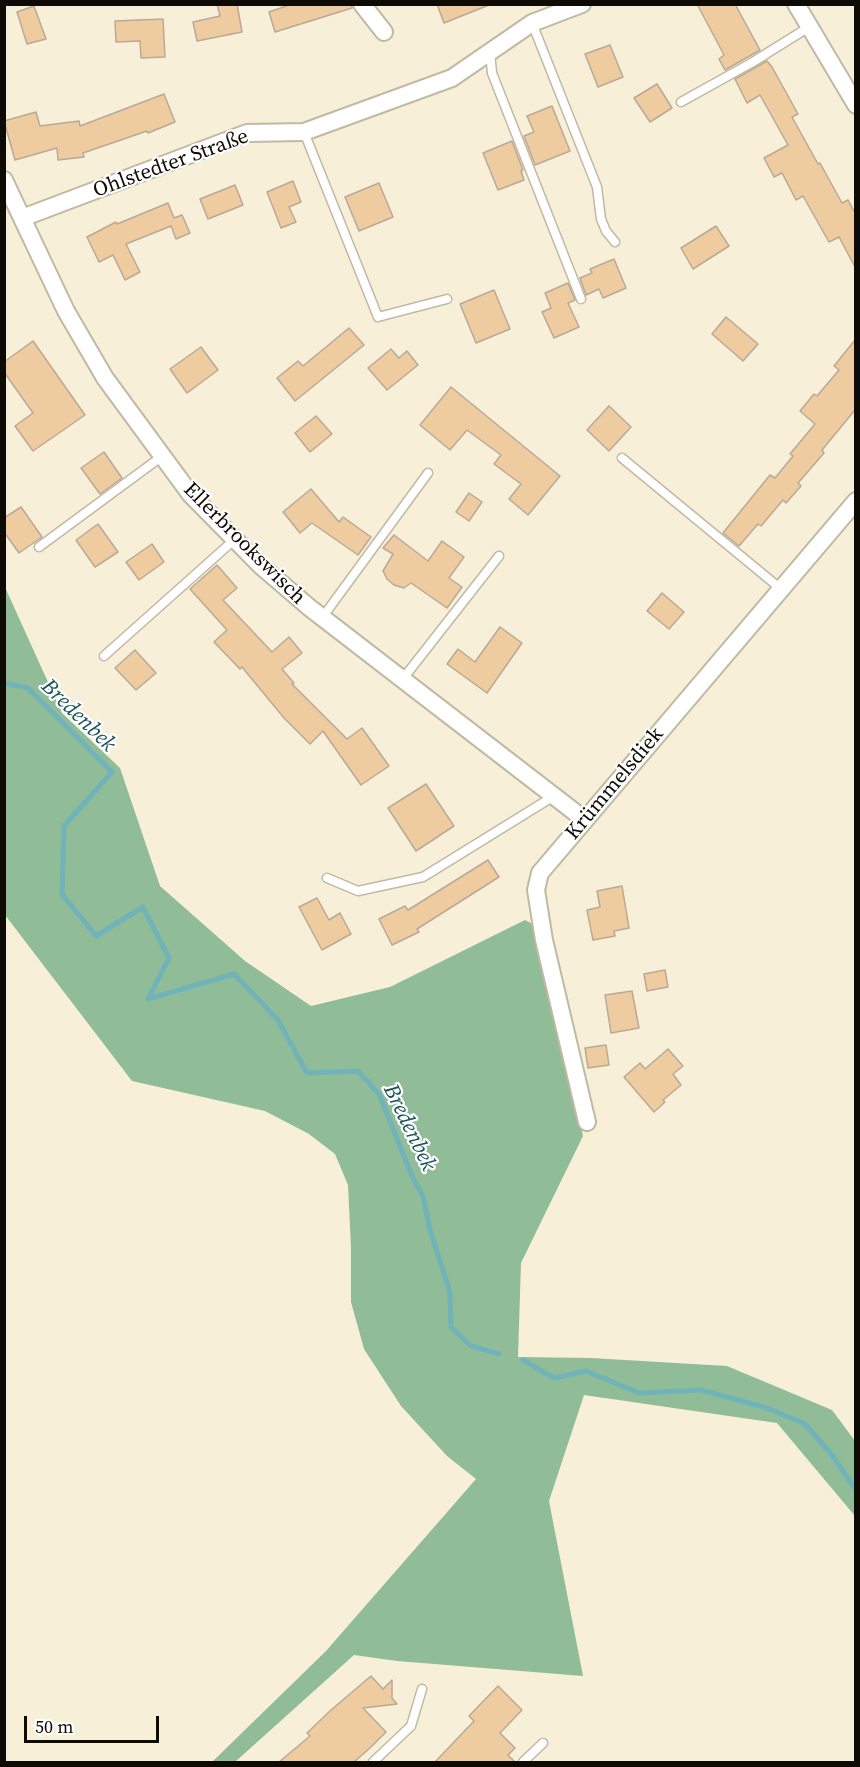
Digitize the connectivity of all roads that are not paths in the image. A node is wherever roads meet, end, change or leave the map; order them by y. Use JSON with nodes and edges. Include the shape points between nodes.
{"nodes":[{"id":1,"x":362,"y":4,"type":"edge"},
{"id":2,"x":582,"y":4,"type":"edge"},
{"id":3,"x":796,"y":4,"type":"edge"},
{"id":4,"x":532,"y":23,"type":"junction"},
{"id":5,"x":809,"y":27,"type":"junction"},
{"id":6,"x":384,"y":32,"type":"dead end"},
{"id":7,"x":490,"y":51,"type":"junction"},
{"id":8,"x":681,"y":102,"type":"dead end"},
{"id":9,"x":855,"y":105,"type":"edge"},
{"id":10,"x":304,"y":132,"type":"junction"},
{"id":11,"x":4,"y":180,"type":"edge"},
{"id":12,"x":22,"y":218,"type":"junction"},
{"id":13,"x":615,"y":242,"type":"dead end"},
{"id":14,"x":447,"y":299,"type":"dead end"},
{"id":15,"x":581,"y":299,"type":"dead end"},
{"id":16,"x":161,"y":457,"type":"junction"},
{"id":17,"x":622,"y":458,"type":"dead end"},
{"id":18,"x":429,"y":473,"type":"dead end"},
{"id":19,"x":855,"y":501,"type":"edge"},
{"id":20,"x":234,"y":540,"type":"junction"},
{"id":21,"x":39,"y":547,"type":"dead end"},
{"id":22,"x":499,"y":556,"type":"dead end"},
{"id":23,"x":780,"y":590,"type":"junction"},
{"id":24,"x":322,"y":618,"type":"junction"},
{"id":25,"x":104,"y":656,"type":"dead end"},
{"id":26,"x":402,"y":680,"type":"junction"},
{"id":27,"x":554,"y":796,"type":"junction"},
{"id":28,"x":585,"y":820,"type":"junction"},
{"id":29,"x":327,"y":878,"type":"dead end"},
{"id":30,"x":587,"y":1122,"type":"dead end"},
{"id":31,"x":422,"y":1689,"type":"dead end"},
{"id":32,"x":543,"y":1743,"type":"dead end"},
{"id":33,"x":373,"y":1762,"type":"edge"},
{"id":34,"x":523,"y":1762,"type":"edge"}],
"edges":[{"from":1,"to":6,"type":"street"},
{"from":2,"to":4,"type":"street","name":"Ohlstedter Straße"},
{"from":3,"to":5,"type":"street"},
{"from":4,"to":7,"type":"street","name":"Ohlstedter Straße"},
{"from":4,"to":13,"type":"lane","via":[[597,188],[601,219]]},
{"from":5,"to":8,"type":"lane"},
{"from":5,"to":9,"type":"street"},
{"from":7,"to":10,"type":"street","name":"Ohlstedter Straße","via":[[452,78]]},
{"from":7,"to":15,"type":"lane","via":[[492,73]]},
{"from":10,"to":12,"type":"street","name":"Ohlstedter Straße","via":[[247,133]]},
{"from":10,"to":14,"type":"lane","via":[[378,317]]},
{"from":11,"to":12,"type":"street","name":"Ellerbrookswisch"},
{"from":12,"to":16,"type":"street","name":"Ellerbrookswisch","via":[[66,311],[105,378]]},
{"from":16,"to":20,"type":"street","name":"Ellerbrookswisch"},
{"from":16,"to":21,"type":"lane"},
{"from":17,"to":23,"type":"lane"},
{"from":18,"to":24,"type":"lane"},
{"from":19,"to":23,"type":"street","name":"Krümmelsdiek"},
{"from":20,"to":24,"type":"street","name":"Ellerbrookswisch"},
{"from":20,"to":25,"type":"lane"},
{"from":22,"to":26,"type":"lane"},
{"from":23,"to":28,"type":"street","name":"Krümmelsdiek"},
{"from":24,"to":26,"type":"street","name":"Ellerbrookswisch"},
{"from":26,"to":27,"type":"street","name":"Ellerbrookswisch"},
{"from":27,"to":28,"type":"street","name":"Ellerbrookswisch"},
{"from":27,"to":29,"type":"lane","via":[[423,877],[358,891]]},
{"from":28,"to":30,"type":"street","name":"Krümmelsdiek","via":[[540,873],[536,890]]},
{"from":31,"to":33,"type":"lane","via":[[411,1726]]},
{"from":32,"to":34,"type":"lane"}]}
